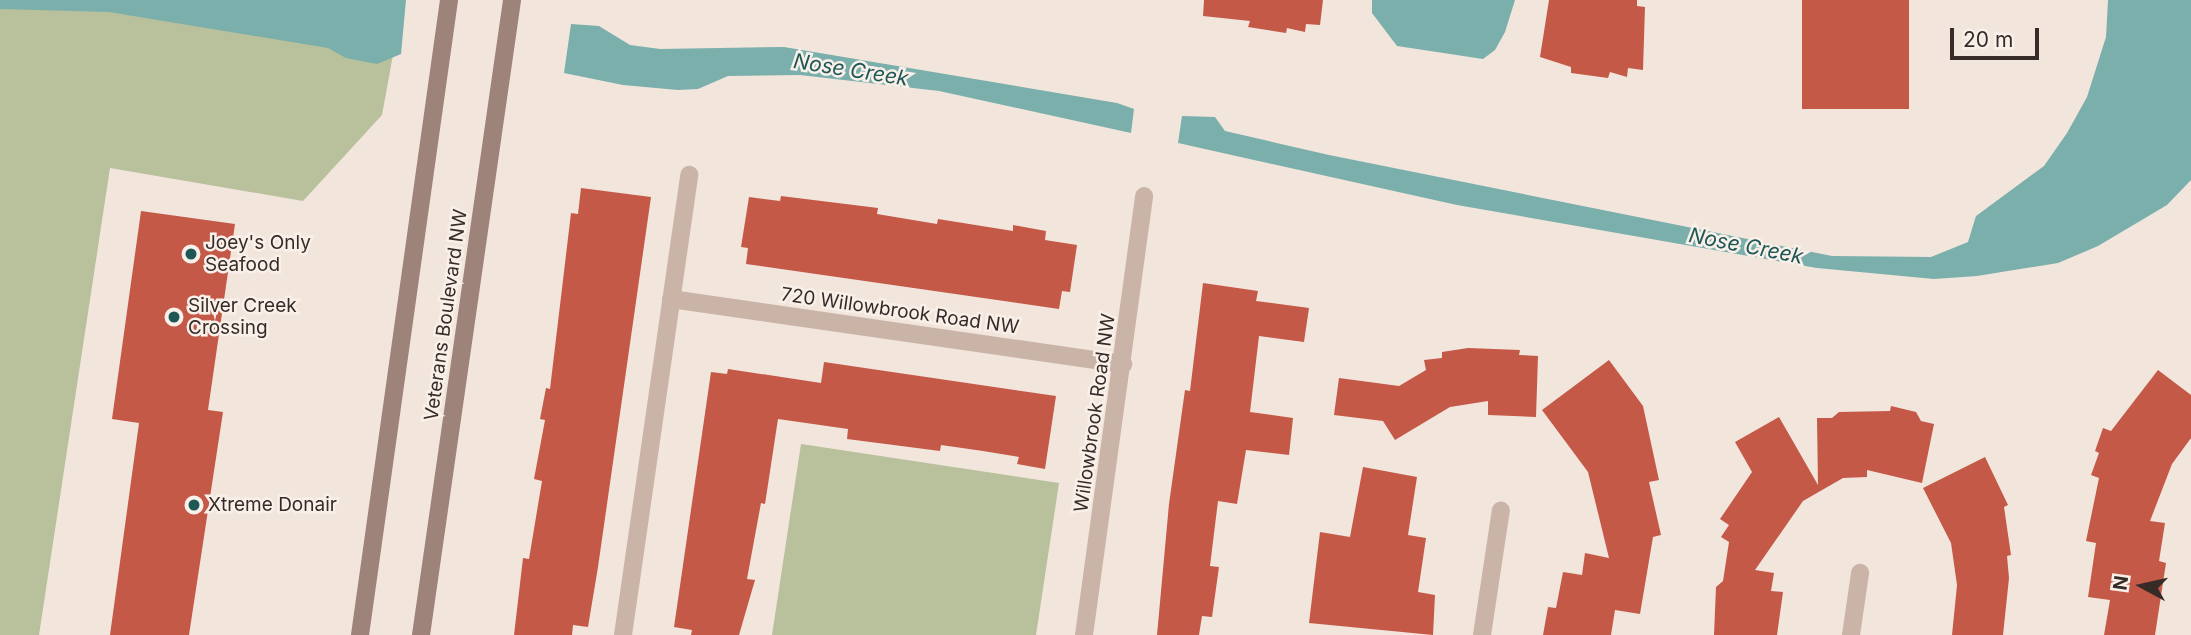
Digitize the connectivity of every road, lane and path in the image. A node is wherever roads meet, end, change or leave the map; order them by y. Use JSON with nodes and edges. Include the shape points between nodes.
{"nodes":[{"id":1,"x":449,"y":0,"type":"edge"},
{"id":2,"x":512,"y":0,"type":"edge"},
{"id":3,"x":689,"y":175,"type":"dead end"},
{"id":4,"x":1144,"y":196,"type":"dead end"},
{"id":5,"x":671,"y":299,"type":"junction"},
{"id":6,"x":1123,"y":364,"type":"junction"},
{"id":7,"x":1501,"y":510,"type":"dead end"},
{"id":8,"x":1860,"y":573,"type":"dead end"},
{"id":9,"x":360,"y":635,"type":"edge"},
{"id":10,"x":421,"y":635,"type":"edge"},
{"id":11,"x":623,"y":635,"type":"edge"},
{"id":12,"x":1084,"y":635,"type":"edge"},
{"id":13,"x":1482,"y":635,"type":"edge"},
{"id":14,"x":1852,"y":635,"type":"edge"}],
"edges":[{"from":1,"to":9,"type":"main road","name":"Veterans Boulevard NW"},
{"from":2,"to":10,"type":"main road","name":"Veterans Boulevard NW"},
{"from":3,"to":5,"type":"street"},
{"from":4,"to":6,"type":"street","name":"Willowbrook Road NW"},
{"from":5,"to":6,"type":"street","name":"720 Willowbrook Road NW"},
{"from":5,"to":11,"type":"street"},
{"from":6,"to":12,"type":"street","name":"Willowbrook Road NW"},
{"from":7,"to":13,"type":"street"},
{"from":8,"to":14,"type":"street"}]}
